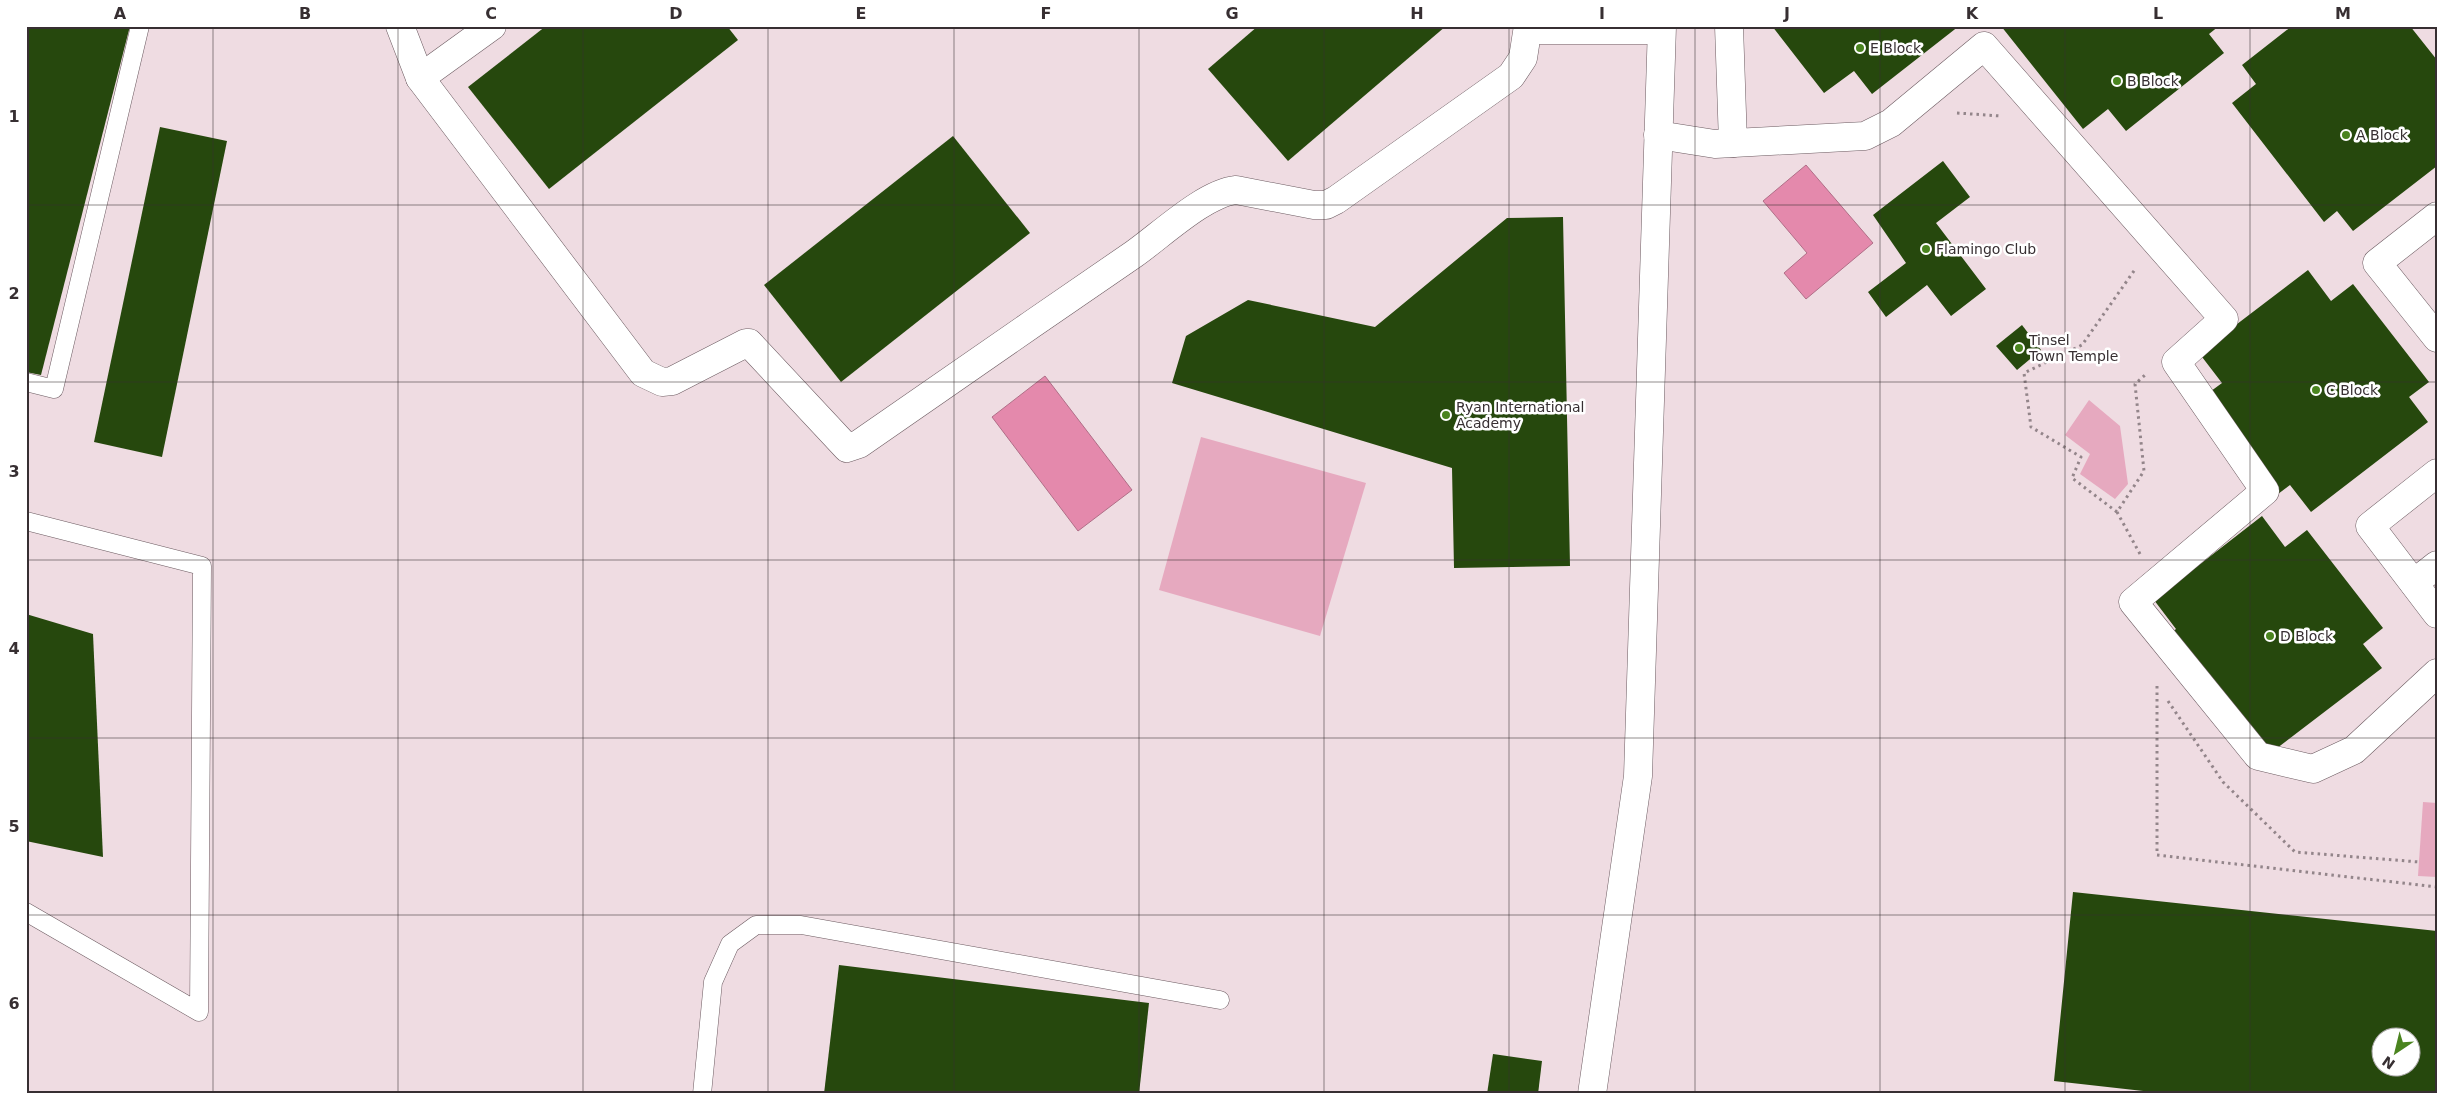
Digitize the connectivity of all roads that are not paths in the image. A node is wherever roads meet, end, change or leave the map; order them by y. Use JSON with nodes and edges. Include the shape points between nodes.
{"nodes":[{"id":1,"x":140,"y":26,"type":"edge"},
{"id":2,"x":400,"y":26,"type":"edge"},
{"id":3,"x":492,"y":26,"type":"edge"},
{"id":4,"x":1729,"y":26,"type":"edge"},
{"id":5,"x":1528,"y":28,"type":"edge"},
{"id":6,"x":1662,"y":28,"type":"edge"},
{"id":7,"x":420,"y":78,"type":"junction"},
{"id":8,"x":1658,"y":135,"type":"junction"},
{"id":9,"x":1733,"y":143,"type":"junction"},
{"id":10,"x":2434,"y":223,"type":"edge"},
{"id":11,"x":2437,"y":338,"type":"edge"},
{"id":12,"x":26,"y":382,"type":"edge"},
{"id":13,"x":2437,"y":473,"type":"edge"},
{"id":14,"x":26,"y":521,"type":"edge"},
{"id":15,"x":2437,"y":565,"type":"edge"},
{"id":16,"x":2414,"y":583,"type":"junction"},
{"id":17,"x":2437,"y":614,"type":"edge"},
{"id":18,"x":2437,"y":672,"type":"edge"},
{"id":19,"x":26,"y":912,"type":"edge"},
{"id":20,"x":1220,"y":1000,"type":"dead end"},
{"id":21,"x":702,"y":1094,"type":"edge"},
{"id":22,"x":1592,"y":1094,"type":"edge"}],
"edges":[{"from":1,"to":12,"type":"lane","via":[[54,388]]},
{"from":2,"to":7,"type":"street"},
{"from":3,"to":7,"type":"street"},
{"from":4,"to":9,"type":"street"},
{"from":5,"to":6,"type":"street"},
{"from":5,"to":7,"type":"street","via":[[1523,58],[1511,76],[1336,200],[1314,206],[1236,190],[1223,192],[859,444],[847,448],[749,343],[672,381],[662,382],[643,373]]},
{"from":6,"to":8,"type":"street"},
{"from":8,"to":9,"type":"street","via":[[1715,144]]},
{"from":8,"to":22,"type":"street","via":[[1638,776]]},
{"from":9,"to":18,"type":"street","via":[[1865,136],[1891,123],[1984,46],[2224,319],[2176,362],[2265,491],[2133,602],[2258,756],[2313,769],[2354,750]]},
{"from":10,"to":11,"type":"street","via":[[2377,263]]},
{"from":13,"to":16,"type":"street","via":[[2370,526]]},
{"from":14,"to":19,"type":"lane","via":[[202,566],[199,1012]]},
{"from":15,"to":16,"type":"street"},
{"from":16,"to":17,"type":"street"},
{"from":20,"to":21,"type":"lane","via":[[801,925],[756,924],[730,944],[713,982]]}]}
